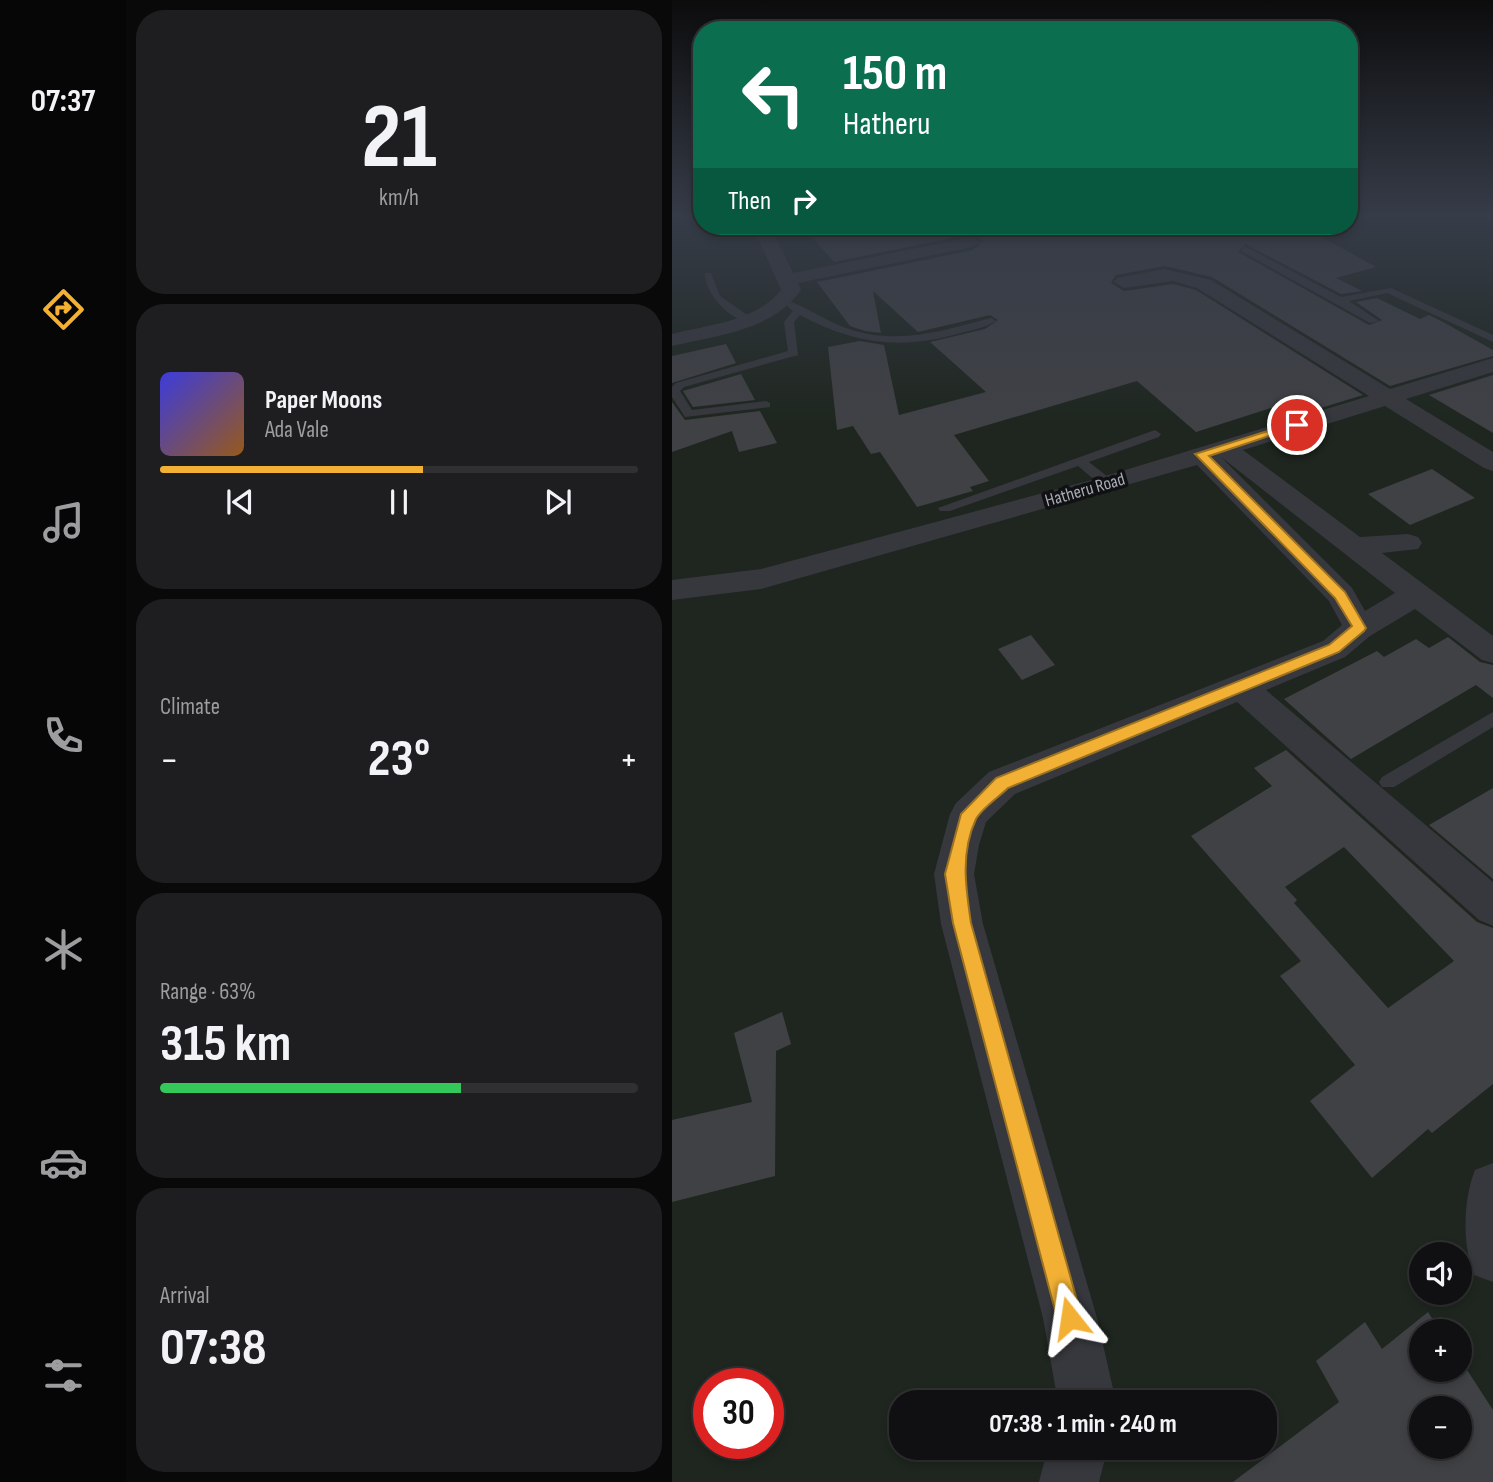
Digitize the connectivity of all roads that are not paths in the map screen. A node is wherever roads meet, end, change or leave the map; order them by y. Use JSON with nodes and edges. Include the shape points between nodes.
{"nodes":[{"id":1,"x":712,"y":285,"type":"edge"},
{"id":2,"x":789,"y":285,"type":"edge"},
{"id":3,"x":1206,"y":285,"type":"edge"},
{"id":4,"x":1312,"y":285,"type":"edge"},
{"id":5,"x":1340,"y":300,"type":"junction"},
{"id":6,"x":792,"y":306,"type":"junction"},
{"id":7,"x":746,"y":319,"type":"junction"},
{"id":8,"x":991,"y":321,"type":"dead end"},
{"id":9,"x":1374,"y":321,"type":"dead end"},
{"id":10,"x":1493,"y":339,"type":"edge"},
{"id":11,"x":672,"y":340,"type":"edge"},
{"id":12,"x":1493,"y":366,"type":"edge"},
{"id":13,"x":1386,"y":398,"type":"junction"},
{"id":14,"x":766,"y":405,"type":"dead end"},
{"id":15,"x":1155,"y":434,"type":"dead end"},
{"id":16,"x":1212,"y":451,"type":"junction"},
{"id":17,"x":1080,"y":461,"type":"junction"},
{"id":18,"x":1493,"y":463,"type":"edge"},
{"id":19,"x":1108,"y":484,"type":"junction"},
{"id":20,"x":945,"y":508,"type":"dead end"},
{"id":21,"x":1408,"y":542,"type":"dead end"},
{"id":22,"x":1354,"y":546,"type":"junction"},
{"id":23,"x":672,"y":590,"type":"edge"},
{"id":24,"x":1417,"y":594,"type":"junction"},
{"id":25,"x":1359,"y":628,"type":"junction"},
{"id":26,"x":1493,"y":652,"type":"edge"},
{"id":27,"x":1239,"y":685,"type":"junction"},
{"id":28,"x":1493,"y":719,"type":"edge"},
{"id":29,"x":1388,"y":782,"type":"dead end"},
{"id":30,"x":1493,"y":906,"type":"edge"},
{"id":31,"x":1493,"y":1188,"type":"edge"},
{"id":32,"x":1493,"y":1256,"type":"edge"},
{"id":33,"x":1085,"y":1390,"type":"edge"},
{"id":34,"x":1075,"y":1460,"type":"edge"},
{"id":35,"x":1069,"y":1482,"type":"edge"}],
"edges":[{"from":1,"to":7,"type":"lane","via":[[716,297]]},
{"from":2,"to":6,"type":"street"},
{"from":3,"to":13,"type":"street"},
{"from":4,"to":5,"type":"lane"},
{"from":5,"to":9,"type":"lane"},
{"from":5,"to":10,"type":"lane","via":[[1388,290]]},
{"from":6,"to":7,"type":"street"},
{"from":6,"to":8,"type":"lane","via":[[835,328],[896,341]]},
{"from":6,"to":14,"type":"lane","via":[[789,322],[794,353],[674,391],[689,414]]},
{"from":7,"to":11,"type":"street"},
{"from":12,"to":13,"type":"street","name":"Hatheru Road"},
{"from":13,"to":16,"type":"street","name":"Hatheru Road"},
{"from":13,"to":18,"type":"street"},
{"from":15,"to":17,"type":"lane"},
{"from":16,"to":19,"type":"street","name":"Hatheru Road"},
{"from":16,"to":22,"type":"street"},
{"from":16,"to":25,"type":"street","via":[[1341,595]]},
{"from":17,"to":19,"type":"lane"},
{"from":17,"to":20,"type":"lane"},
{"from":19,"to":23,"type":"street","name":"Hatheru Road","via":[[761,579]]},
{"from":21,"to":22,"type":"street"},
{"from":22,"to":24,"type":"street"},
{"from":24,"to":25,"type":"street"},
{"from":24,"to":26,"type":"street"},
{"from":25,"to":27,"type":"street","via":[[1334,649]]},
{"from":27,"to":30,"type":"street"},
{"from":27,"to":33,"type":"street","via":[[1002,783],[969,814],[960,845],[954,874],[962,923],[1070,1318]]},
{"from":28,"to":29,"type":"lane"},
{"from":31,"to":32,"type":"street"},
{"from":34,"to":35,"type":"street"}]}
